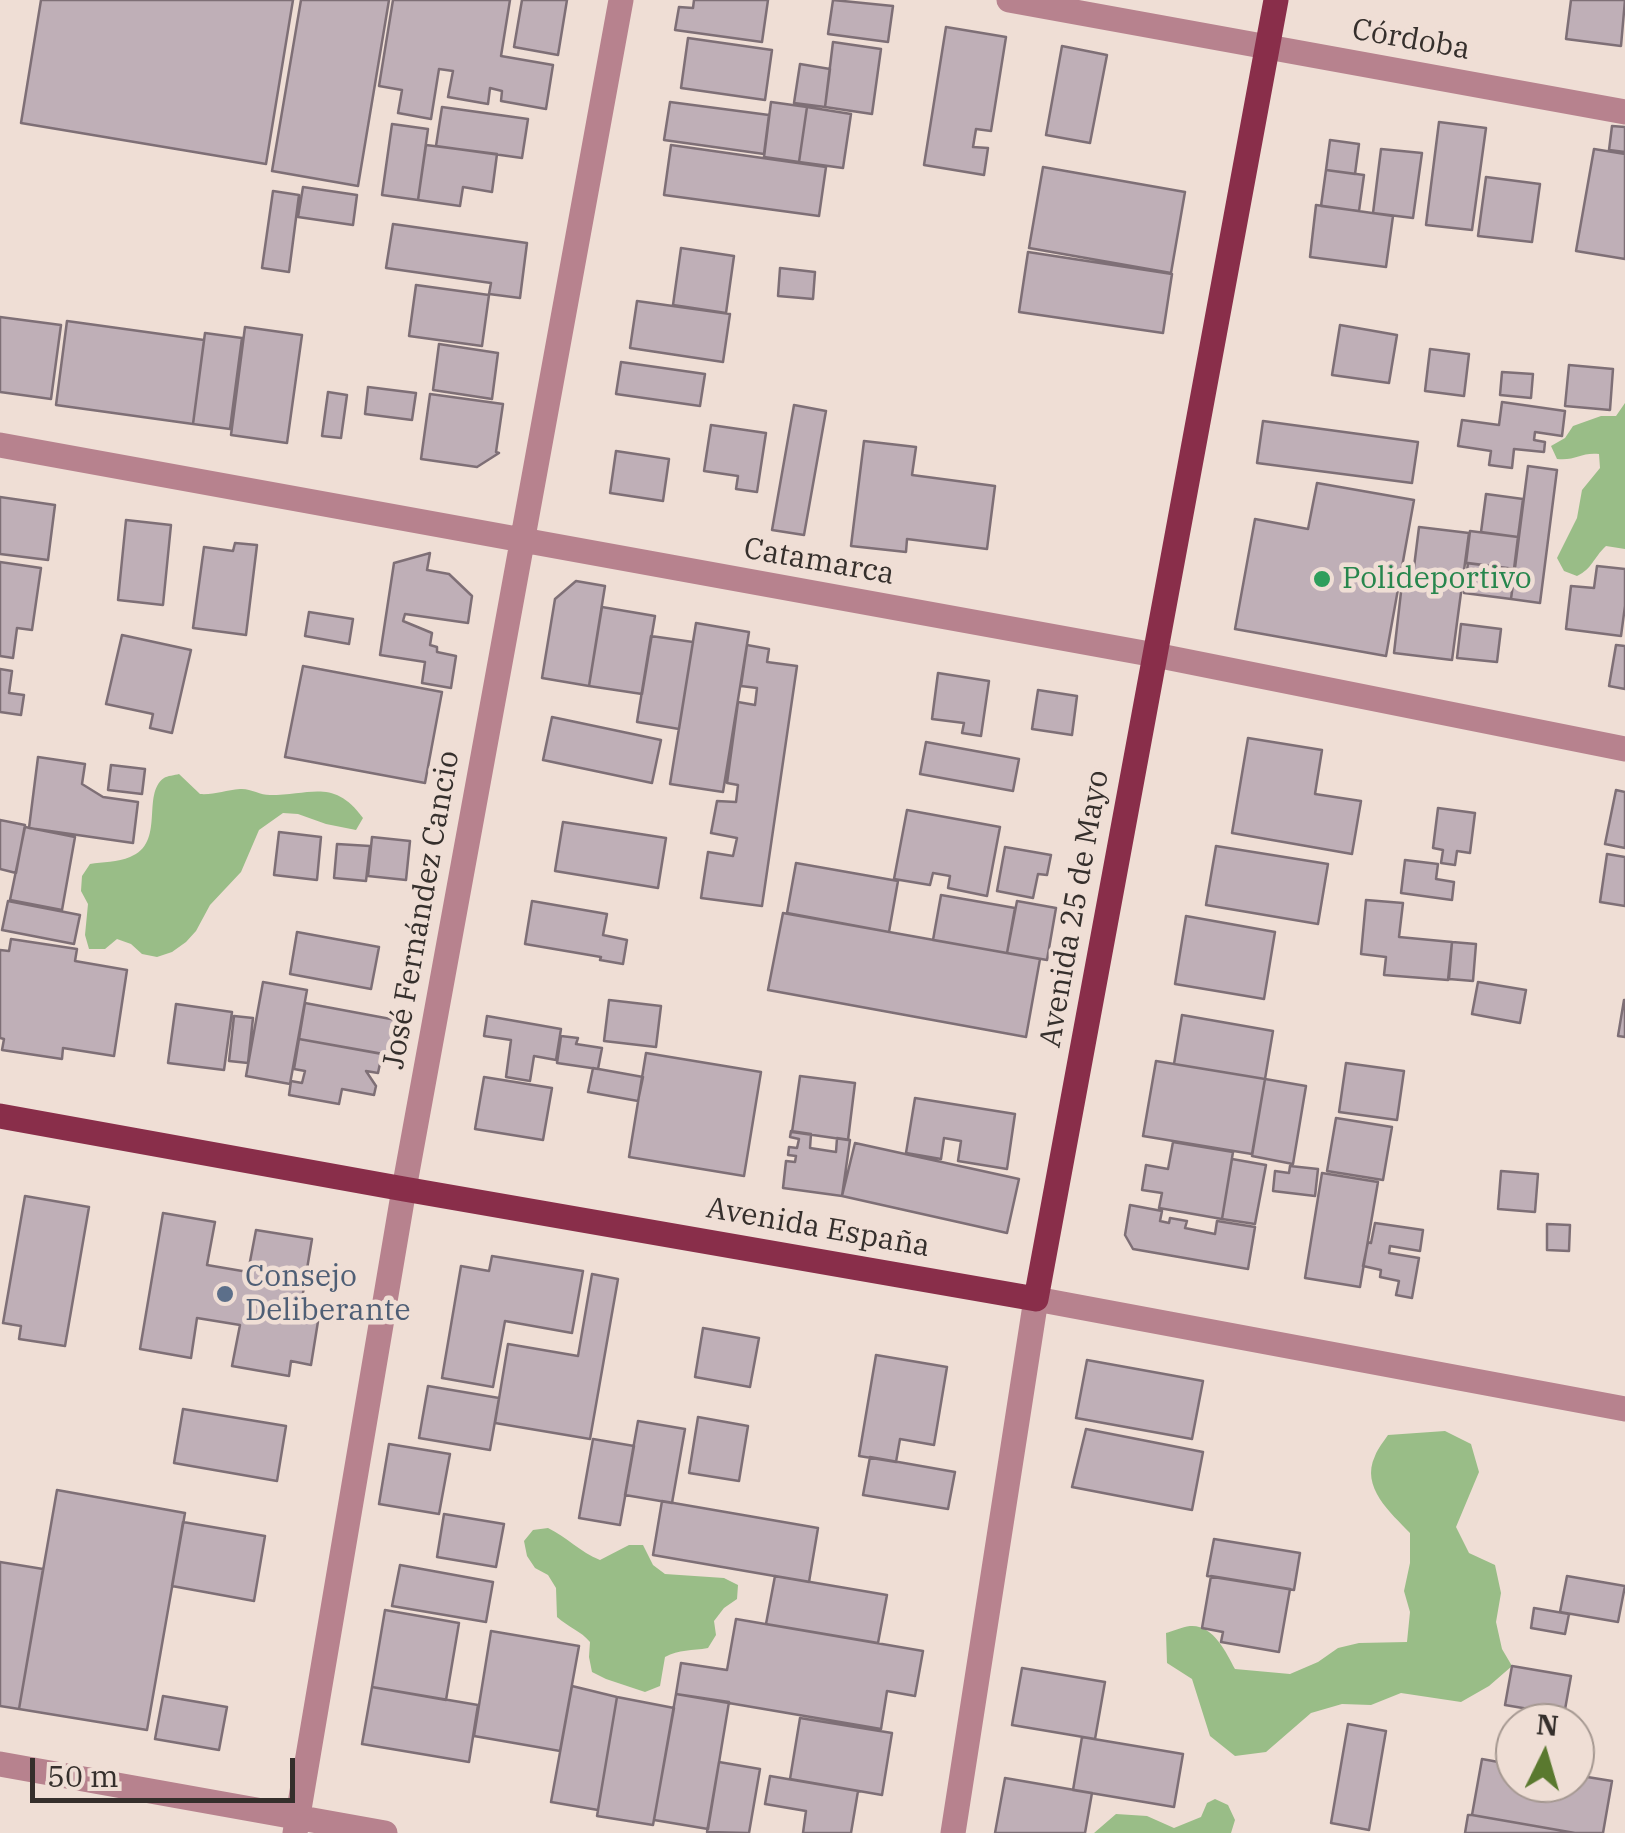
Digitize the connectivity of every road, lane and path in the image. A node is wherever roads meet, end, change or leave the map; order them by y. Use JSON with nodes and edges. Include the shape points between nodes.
{"nodes":[{"id":1,"x":620,"y":0,"type":"edge"},
{"id":2,"x":1009,"y":0,"type":"edge"},
{"id":3,"x":1276,"y":0,"type":"edge"},
{"id":4,"x":1267,"y":47,"type":"junction"},
{"id":5,"x":1625,"y":112,"type":"edge"},
{"id":6,"x":0,"y":445,"type":"edge"},
{"id":7,"x":522,"y":541,"type":"junction"},
{"id":8,"x":1155,"y":655,"type":"junction"},
{"id":9,"x":1625,"y":749,"type":"edge"},
{"id":10,"x":0,"y":1116,"type":"edge"},
{"id":11,"x":404,"y":1190,"type":"junction"},
{"id":12,"x":1036,"y":1299,"type":"junction"},
{"id":13,"x":1625,"y":1409,"type":"edge"},
{"id":14,"x":0,"y":1764,"type":"edge"},
{"id":15,"x":296,"y":1825,"type":"edge"},
{"id":16,"x":385,"y":1833,"type":"edge"},
{"id":17,"x":953,"y":1833,"type":"edge"}],
"edges":[{"from":1,"to":7,"type":"street","name":"José Fernández Cancio"},
{"from":2,"to":4,"type":"street","name":"Córdoba"},
{"from":3,"to":4,"type":"main road","name":"Avenida 25 de Mayo"},
{"from":4,"to":5,"type":"street","name":"Córdoba"},
{"from":4,"to":8,"type":"main road","name":"Avenida 25 de Mayo"},
{"from":6,"to":7,"type":"street","name":"Catamarca"},
{"from":7,"to":8,"type":"street","name":"Catamarca"},
{"from":7,"to":11,"type":"street","name":"José Fernández Cancio"},
{"from":8,"to":9,"type":"street","name":"Catamarca"},
{"from":8,"to":12,"type":"main road","name":"Avenida 25 de Mayo"},
{"from":10,"to":11,"type":"main road","name":"Avenida España"},
{"from":11,"to":12,"type":"main road","name":"Avenida España"},
{"from":11,"to":15,"type":"street","name":"José Fernández Cancio"},
{"from":12,"to":13,"type":"street","name":"Avenida España"},
{"from":12,"to":17,"type":"street","name":"Avenida 25 de Mayo"},
{"from":14,"to":15,"type":"street"},
{"from":15,"to":16,"type":"street"}]}
